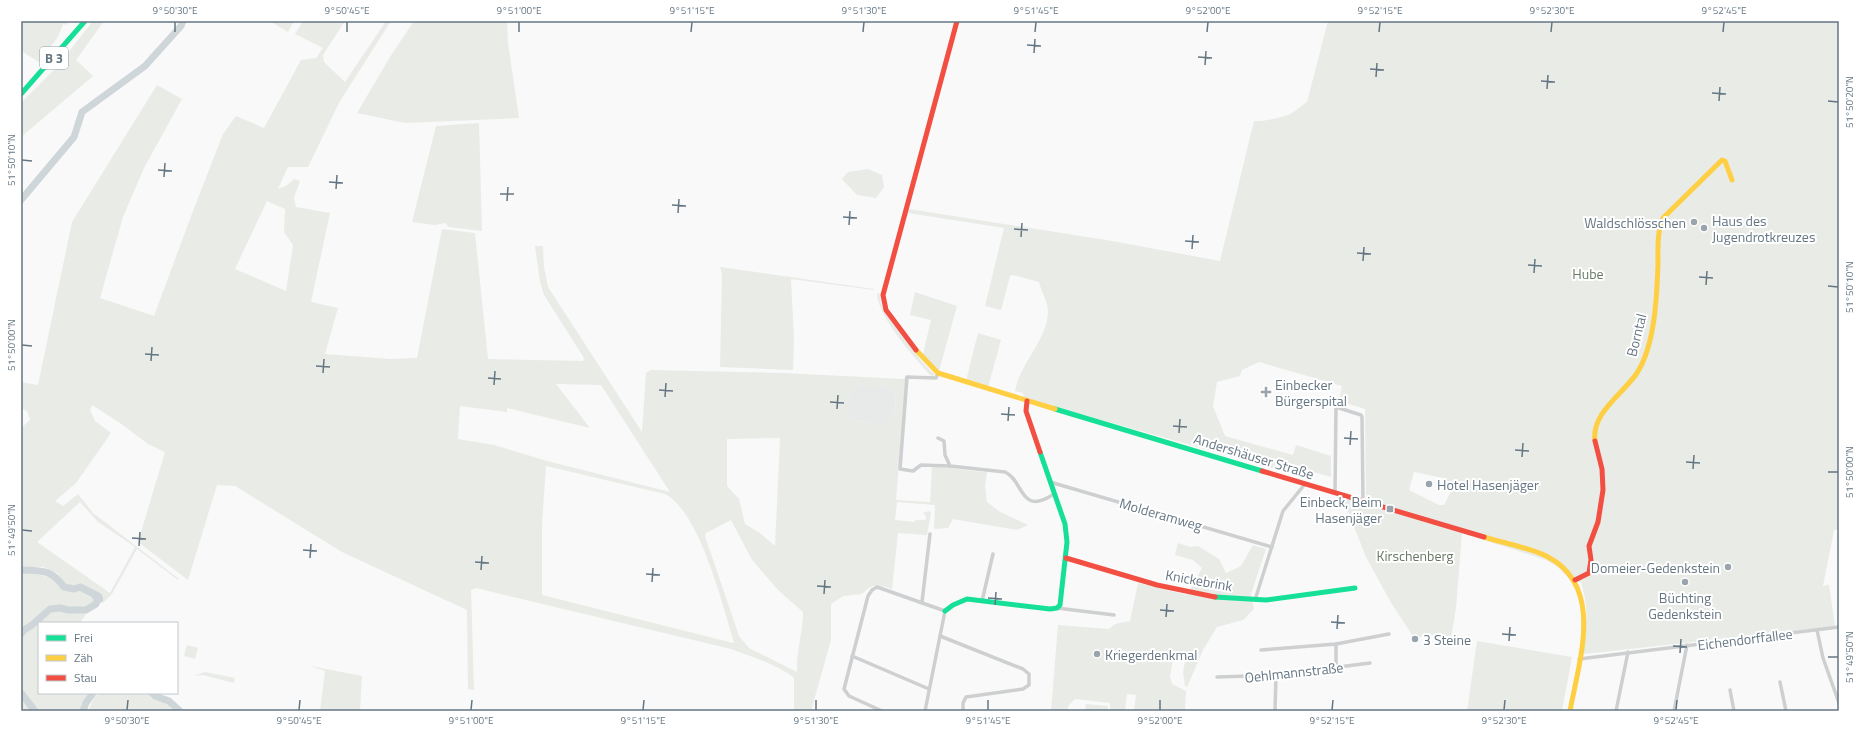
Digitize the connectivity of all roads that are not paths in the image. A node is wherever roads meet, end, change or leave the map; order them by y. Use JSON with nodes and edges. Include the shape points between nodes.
{"nodes":[{"id":1,"x":85,"y":21,"type":"edge"},
{"id":2,"x":957,"y":21,"type":"edge"},
{"id":3,"x":21,"y":94,"type":"edge"},
{"id":4,"x":1732,"y":180,"type":"dead end"},
{"id":5,"x":938,"y":373,"type":"junction"},
{"id":6,"x":1027,"y":401,"type":"junction"},
{"id":7,"x":938,"y":438,"type":"dead end"},
{"id":8,"x":950,"y":466,"type":"junction"},
{"id":9,"x":1050,"y":482,"type":"junction"},
{"id":10,"x":1305,"y":484,"type":"junction"},
{"id":11,"x":1335,"y":493,"type":"junction"},
{"id":12,"x":1054,"y":494,"type":"junction"},
{"id":13,"x":1363,"y":501,"type":"junction"},
{"id":14,"x":930,"y":534,"type":"dead end"},
{"id":15,"x":1272,"y":547,"type":"junction"},
{"id":16,"x":993,"y":554,"type":"dead end"},
{"id":17,"x":1066,"y":558,"type":"junction"},
{"id":18,"x":1575,"y":580,"type":"junction"},
{"id":19,"x":1355,"y":588,"type":"dead end"},
{"id":20,"x":1255,"y":600,"type":"junction"},
{"id":21,"x":982,"y":601,"type":"junction"},
{"id":22,"x":922,"y":602,"type":"junction"},
{"id":23,"x":1059,"y":606,"type":"junction"},
{"id":24,"x":945,"y":611,"type":"junction"},
{"id":25,"x":1114,"y":615,"type":"dead end"},
{"id":26,"x":1839,"y":627,"type":"edge"},
{"id":27,"x":1817,"y":630,"type":"junction"},
{"id":28,"x":1389,"y":634,"type":"dead end"},
{"id":29,"x":940,"y":636,"type":"junction"},
{"id":30,"x":1336,"y":644,"type":"junction"},
{"id":31,"x":1687,"y":646,"type":"junction"},
{"id":32,"x":1261,"y":650,"type":"dead end"},
{"id":33,"x":1628,"y":652,"type":"junction"},
{"id":34,"x":852,"y":656,"type":"junction"},
{"id":35,"x":1579,"y":658,"type":"junction"},
{"id":36,"x":1370,"y":663,"type":"dead end"},
{"id":37,"x":1336,"y":668,"type":"junction"},
{"id":38,"x":1276,"y":675,"type":"junction"},
{"id":39,"x":1217,"y":677,"type":"dead end"},
{"id":40,"x":1780,"y":682,"type":"dead end"},
{"id":41,"x":929,"y":689,"type":"junction"},
{"id":42,"x":1730,"y":690,"type":"dead end"},
{"id":43,"x":1839,"y":703,"type":"edge"},
{"id":44,"x":882,"y":711,"type":"edge"},
{"id":45,"x":925,"y":711,"type":"edge"},
{"id":46,"x":964,"y":711,"type":"edge"},
{"id":47,"x":1275,"y":711,"type":"edge"},
{"id":48,"x":1570,"y":711,"type":"edge"},
{"id":49,"x":1616,"y":711,"type":"edge"},
{"id":50,"x":1674,"y":711,"type":"edge"},
{"id":51,"x":1734,"y":711,"type":"edge"},
{"id":52,"x":1786,"y":711,"type":"edge"}],
"edges":[{"from":1,"to":3,"type":"street","number":"B 3"},
{"from":2,"to":5,"type":"street","via":[[884,289],[886,310],[925,361]]},
{"from":4,"to":18,"type":"street","name":"Borntal","via":[[1725,160],[1722,160],[1663,218],[1659,227],[1653,320],[1637,373],[1600,418],[1594,433],[1603,475],[1596,533],[1589,546],[1591,565],[1588,573]]},
{"from":5,"to":6,"type":"street","name":"Andershäuser Straße"},
{"from":5,"to":8,"type":"street","via":[[936,378],[907,377],[900,469],[913,470],[921,465]]},
{"from":6,"to":9,"type":"street","via":[[1026,411]]},
{"from":6,"to":10,"type":"street","name":"Andershäuser Straße"},
{"from":7,"to":8,"type":"street","via":[[944,441],[944,455]]},
{"from":8,"to":12,"type":"street","via":[[1011,474],[1024,498],[1031,501],[1042,500]]},
{"from":9,"to":12,"type":"street"},
{"from":9,"to":15,"type":"street","name":"Molderamweg"},
{"from":10,"to":11,"type":"street","name":"Andershäuser Straße"},
{"from":10,"to":15,"type":"street","via":[[1283,511]]},
{"from":11,"to":13,"type":"street","name":"Andershäuser Straße"},
{"from":11,"to":13,"type":"street","name":"Andershäuser Straße","via":[[1336,408],[1362,417]]},
{"from":12,"to":17,"type":"street","via":[[1065,524]]},
{"from":13,"to":18,"type":"street","name":"Andershäuser Straße","via":[[1547,556],[1559,563]]},
{"from":14,"to":22,"type":"street"},
{"from":15,"to":20,"type":"street"},
{"from":16,"to":21,"type":"street"},
{"from":17,"to":20,"type":"street","name":"Knickebrink","via":[[1156,584],[1214,597]]},
{"from":17,"to":23,"type":"street"},
{"from":18,"to":35,"type":"street","name":"Andershäuser Straße","via":[[1584,610]]},
{"from":19,"to":20,"type":"street","name":"Knickebrink"},
{"from":21,"to":23,"type":"street","via":[[1050,609]]},
{"from":21,"to":24,"type":"street","via":[[967,599]]},
{"from":22,"to":24,"type":"street"},
{"from":22,"to":34,"type":"street","via":[[877,587],[872,590],[868,596]]},
{"from":23,"to":25,"type":"street"},
{"from":24,"to":29,"type":"street"},
{"from":26,"to":27,"type":"street","name":"Eichendorffallee"},
{"from":27,"to":31,"type":"street","name":"Eichendorffallee"},
{"from":27,"to":43,"type":"street","via":[[1823,658]]},
{"from":28,"to":30,"type":"street"},
{"from":29,"to":41,"type":"street"},
{"from":29,"to":46,"type":"street","via":[[1030,674],[1029,685],[1023,689],[966,697],[963,703]]},
{"from":30,"to":32,"type":"street"},
{"from":30,"to":37,"type":"street"},
{"from":31,"to":33,"type":"street","name":"Eichendorffallee"},
{"from":31,"to":50,"type":"street"},
{"from":33,"to":35,"type":"street","name":"Eichendorffallee"},
{"from":33,"to":49,"type":"street"},
{"from":34,"to":41,"type":"street"},
{"from":34,"to":44,"type":"street","via":[[844,689],[846,694]]},
{"from":35,"to":48,"type":"street","name":"Andershäuser Straße"},
{"from":36,"to":37,"type":"street","name":"Oehlmannstraße"},
{"from":37,"to":38,"type":"street","name":"Oehlmannstraße"},
{"from":38,"to":39,"type":"street","name":"Oehlmannstraße"},
{"from":38,"to":47,"type":"street"},
{"from":40,"to":52,"type":"street"},
{"from":41,"to":45,"type":"street"},
{"from":42,"to":51,"type":"street"}]}
